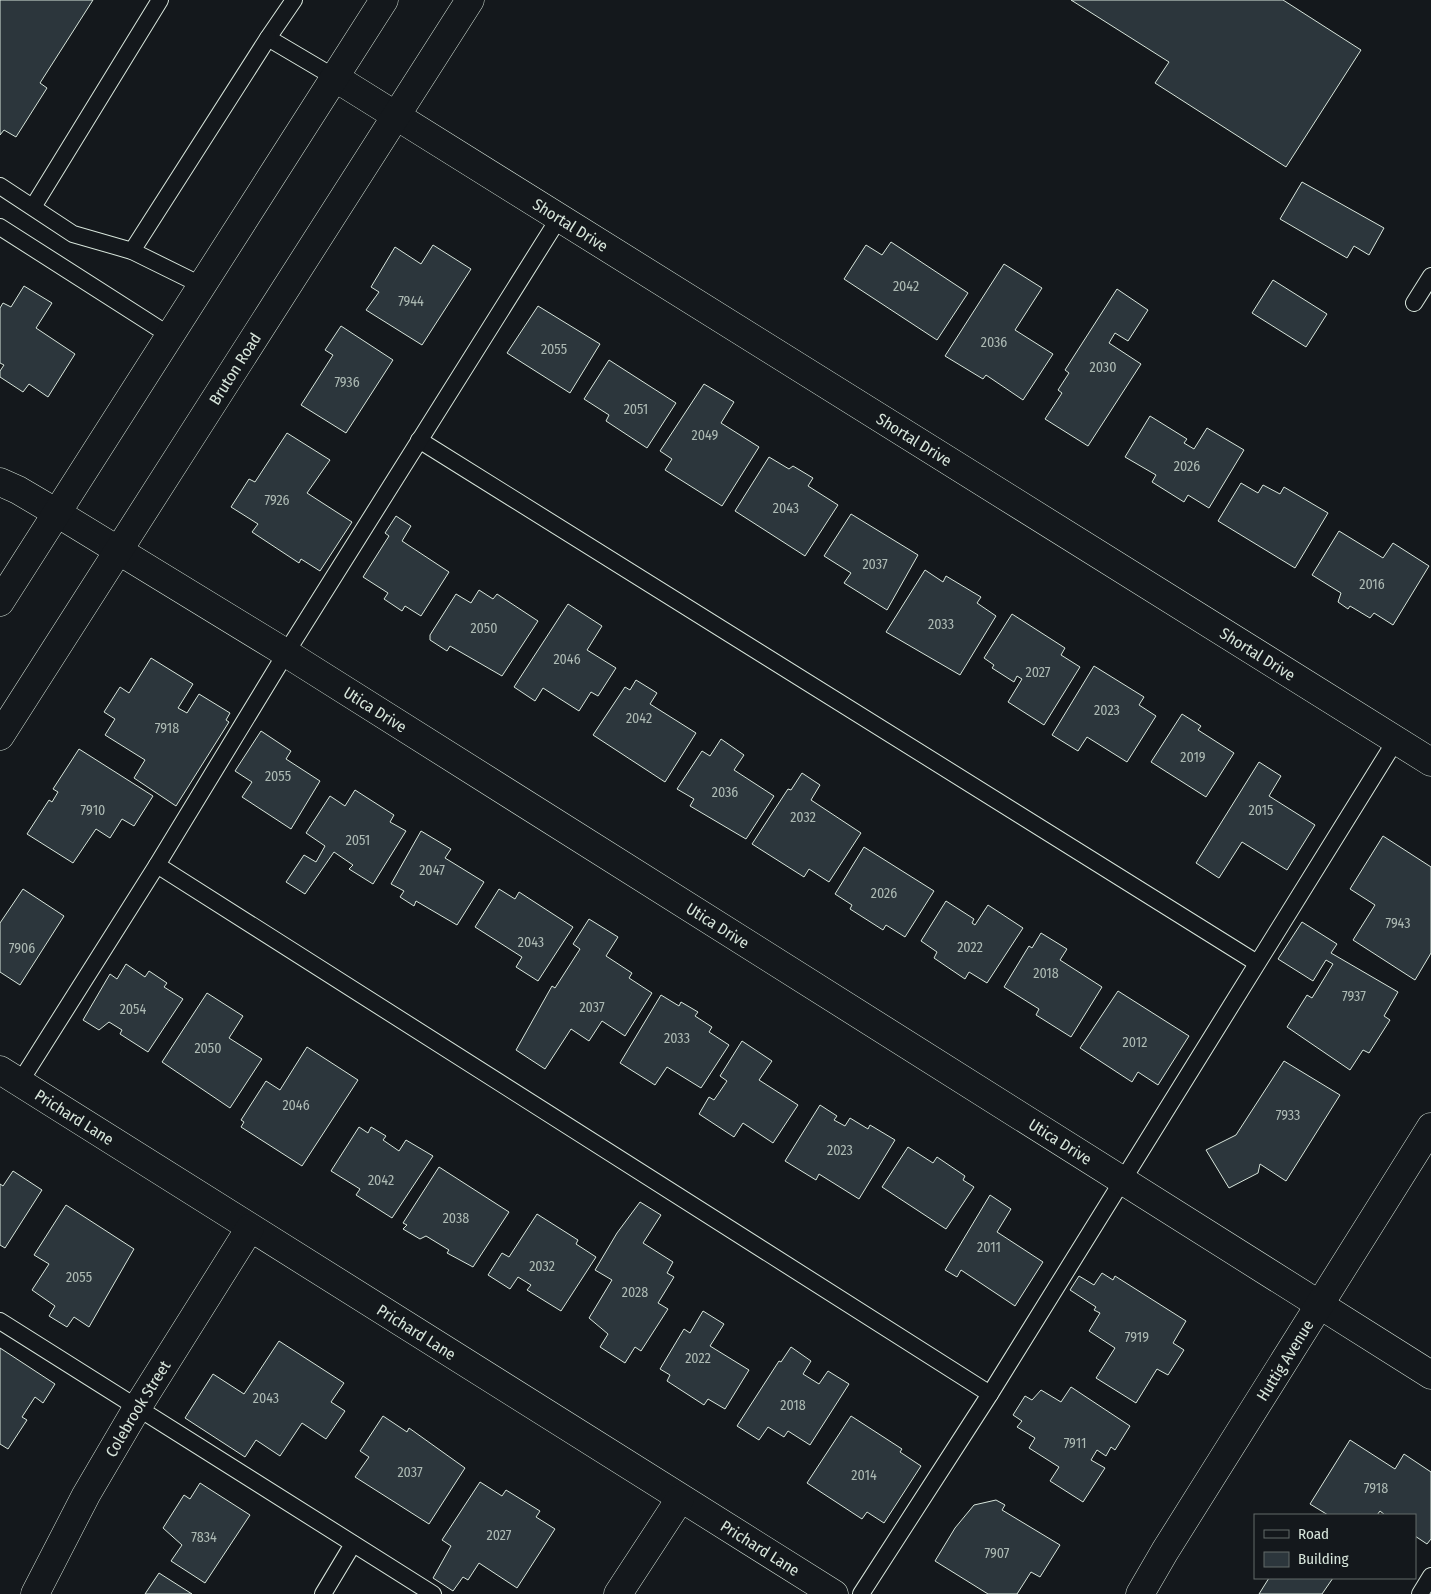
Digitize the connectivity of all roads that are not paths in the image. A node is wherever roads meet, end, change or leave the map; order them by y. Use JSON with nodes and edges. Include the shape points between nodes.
{"nodes":[{"id":1,"x":160,"y":0,"type":"edge"},
{"id":2,"x":294,"y":0,"type":"edge"},
{"id":3,"x":384,"y":0,"type":"edge"},
{"id":4,"x":470,"y":0,"type":"edge"},
{"id":5,"x":268,"y":38,"type":"junction"},
{"id":6,"x":334,"y":77,"type":"junction"},
{"id":7,"x":396,"y":116,"type":"junction"},
{"id":8,"x":0,"y":186,"type":"edge"},
{"id":9,"x":33,"y":207,"type":"junction"},
{"id":10,"x":559,"y":218,"type":"junction"},
{"id":11,"x":0,"y":227,"type":"edge"},
{"id":12,"x":132,"y":251,"type":"junction"},
{"id":13,"x":1431,"y":276,"type":"edge"},
{"id":14,"x":201,"y":285,"type":"junction"},
{"id":15,"x":1414,"y":303,"type":"dead end"},
{"id":16,"x":169,"y":335,"type":"junction"},
{"id":17,"x":419,"y":440,"type":"junction"},
{"id":18,"x":0,"y":482,"type":"edge"},
{"id":19,"x":57,"y":513,"type":"junction"},
{"id":20,"x":119,"y":550,"type":"junction"},
{"id":21,"x":0,"y":602,"type":"edge"},
{"id":22,"x":286,"y":653,"type":"junction"},
{"id":23,"x":0,"y":736,"type":"edge"},
{"id":24,"x":1396,"y":740,"type":"junction"},
{"id":25,"x":1431,"y":762,"type":"edge"},
{"id":26,"x":157,"y":865,"type":"junction"},
{"id":27,"x":1256,"y":963,"type":"junction"},
{"id":28,"x":10,"y":1076,"type":"edge"},
{"id":29,"x":1431,"y":1127,"type":"edge"},
{"id":30,"x":1122,"y":1182,"type":"junction"},
{"id":31,"x":250,"y":1228,"type":"junction"},
{"id":32,"x":1319,"y":1304,"type":"junction"},
{"id":33,"x":0,"y":1321,"type":"edge"},
{"id":34,"x":1431,"y":1375,"type":"edge"},
{"id":35,"x":990,"y":1394,"type":"junction"},
{"id":36,"x":137,"y":1408,"type":"junction"},
{"id":37,"x":680,"y":1499,"type":"junction"},
{"id":38,"x":353,"y":1544,"type":"junction"},
{"id":39,"x":1431,"y":1576,"type":"edge"},
{"id":40,"x":36,"y":1594,"type":"edge"},
{"id":41,"x":323,"y":1594,"type":"edge"},
{"id":42,"x":434,"y":1594,"type":"edge"},
{"id":43,"x":618,"y":1594,"type":"edge"},
{"id":44,"x":834,"y":1594,"type":"edge"},
{"id":45,"x":861,"y":1594,"type":"edge"},
{"id":46,"x":1140,"y":1594,"type":"edge"},
{"id":47,"x":1420,"y":1594,"type":"edge"}],
"edges":[{"from":1,"to":9,"type":"lane"},
{"from":2,"to":5,"type":"lane"},
{"from":3,"to":6,"type":"street"},
{"from":4,"to":7,"type":"street","name":"Bruton Road"},
{"from":5,"to":6,"type":"lane"},
{"from":5,"to":12,"type":"lane"},
{"from":6,"to":7,"type":"street","name":"Shortal Drive"},
{"from":6,"to":14,"type":"street"},
{"from":7,"to":10,"type":"street","name":"Shortal Drive"},
{"from":7,"to":20,"type":"street","name":"Bruton Road"},
{"from":8,"to":9,"type":"lane"},
{"from":9,"to":12,"type":"lane","via":[[73,234]]},
{"from":10,"to":17,"type":"lane"},
{"from":10,"to":24,"type":"street","name":"Shortal Drive"},
{"from":11,"to":16,"type":"lane"},
{"from":12,"to":14,"type":"lane"},
{"from":13,"to":15,"type":"lane"},
{"from":14,"to":16,"type":"street"},
{"from":16,"to":19,"type":"street"},
{"from":17,"to":22,"type":"lane"},
{"from":17,"to":27,"type":"lane"},
{"from":18,"to":19,"type":"street","name":"Utica Drive"},
{"from":19,"to":20,"type":"street","name":"Utica Drive"},
{"from":19,"to":21,"type":"street"},
{"from":20,"to":22,"type":"street","name":"Utica Drive"},
{"from":20,"to":23,"type":"street","name":"Bruton Road"},
{"from":22,"to":26,"type":"lane"},
{"from":22,"to":30,"type":"street","name":"Utica Drive"},
{"from":24,"to":25,"type":"street","name":"Shortal Drive"},
{"from":24,"to":27,"type":"lane"},
{"from":26,"to":28,"type":"lane"},
{"from":26,"to":35,"type":"lane"},
{"from":27,"to":30,"type":"lane"},
{"from":28,"to":31,"type":"street","name":"Prichard Lane"},
{"from":29,"to":32,"type":"street","name":"Huttig Avenue"},
{"from":30,"to":32,"type":"street","name":"Utica Drive"},
{"from":30,"to":35,"type":"lane"},
{"from":31,"to":36,"type":"street","name":"Colebrook Street"},
{"from":31,"to":37,"type":"street","name":"Prichard Lane"},
{"from":32,"to":34,"type":"street","name":"Utica Drive"},
{"from":32,"to":46,"type":"street","name":"Huttig Avenue"},
{"from":33,"to":36,"type":"lane"},
{"from":35,"to":45,"type":"lane"},
{"from":36,"to":38,"type":"lane"},
{"from":36,"to":40,"type":"street","name":"Colebrook Street","via":[[86,1495]]},
{"from":37,"to":43,"type":"street"},
{"from":37,"to":44,"type":"street","name":"Prichard Lane"},
{"from":38,"to":41,"type":"lane"},
{"from":38,"to":42,"type":"lane"},
{"from":39,"to":47,"type":"lane"}]}
